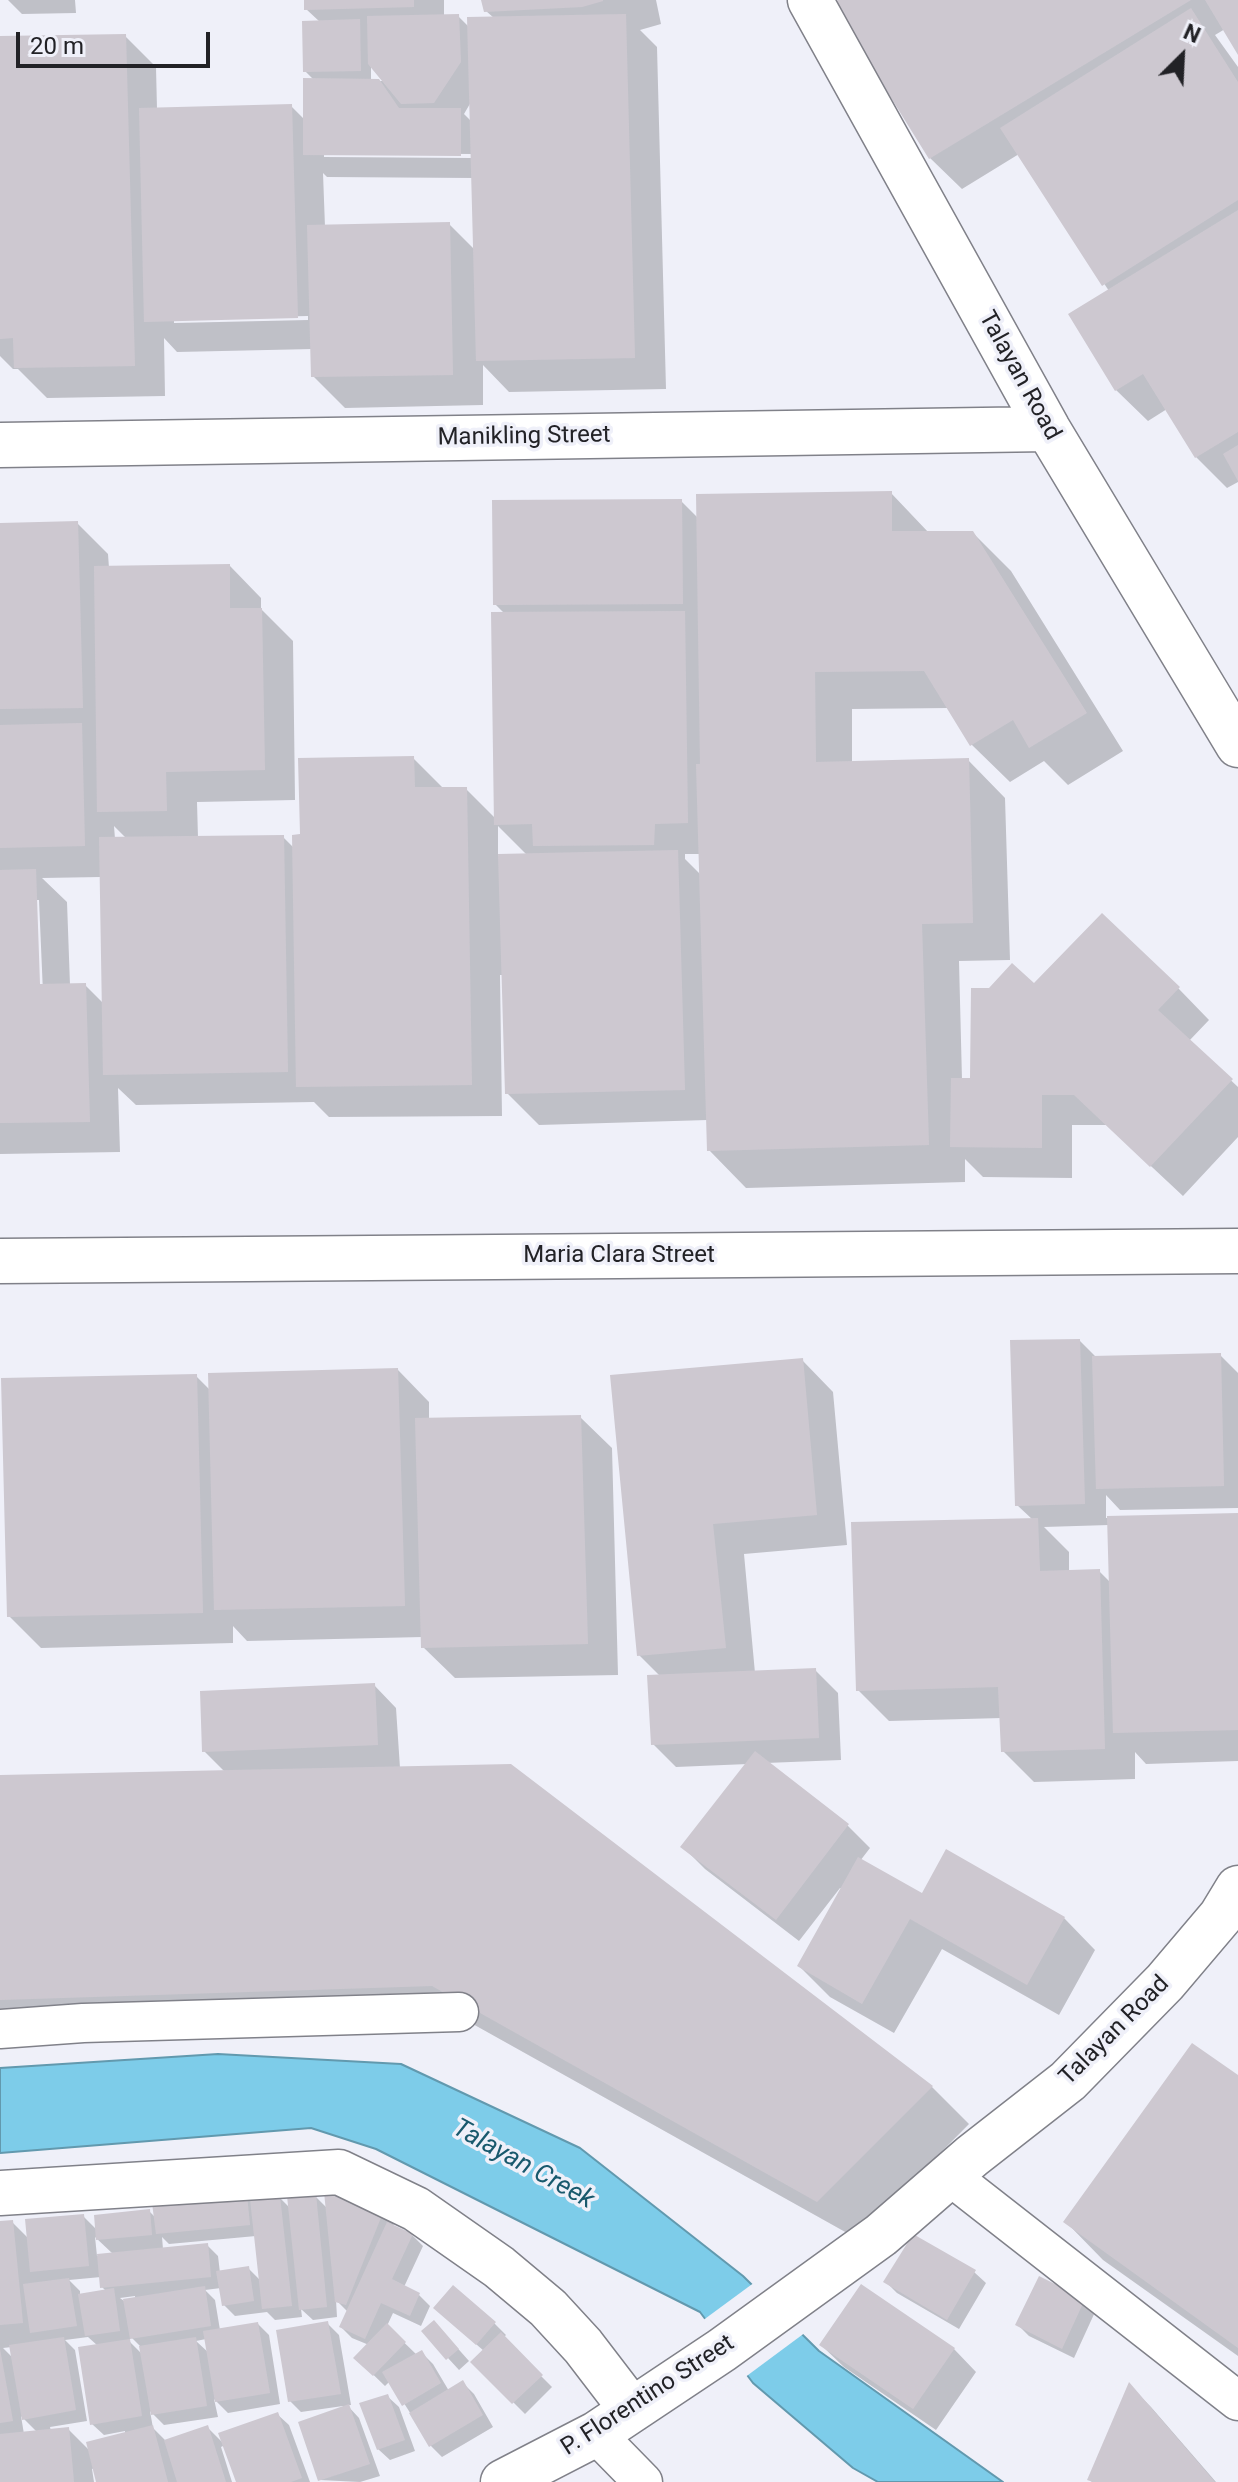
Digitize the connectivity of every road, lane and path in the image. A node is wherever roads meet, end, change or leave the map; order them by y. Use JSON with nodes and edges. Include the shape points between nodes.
{"nodes":[{"id":1,"x":810,"y":0,"type":"edge"},
{"id":2,"x":1048,"y":429,"type":"junction"},
{"id":3,"x":0,"y":445,"type":"edge"},
{"id":4,"x":1238,"y":745,"type":"edge"},
{"id":5,"x":1238,"y":1251,"type":"edge"},
{"id":6,"x":0,"y":1261,"type":"edge"},
{"id":7,"x":1238,"y":1888,"type":"edge"},
{"id":8,"x":459,"y":2012,"type":"dead end"},
{"id":9,"x":0,"y":2029,"type":"edge"},
{"id":10,"x":961,"y":2166,"type":"junction"},
{"id":11,"x":0,"y":2193,"type":"edge"},
{"id":12,"x":788,"y":2303,"type":"joint"},
{"id":13,"x":1238,"y":2401,"type":"edge"},
{"id":14,"x":632,"y":2410,"type":"junction"},
{"id":15,"x":596,"y":2434,"type":"junction"},
{"id":16,"x":503,"y":2482,"type":"edge"},
{"id":17,"x":643,"y":2482,"type":"edge"}],
"edges":[{"from":1,"to":2,"type":"street","name":"Talayan Road"},
{"from":2,"to":3,"type":"street","name":"Manikling Street"},
{"from":2,"to":4,"type":"street","name":"Talayan Road"},
{"from":5,"to":6,"type":"street","name":"Maria Clara Street"},
{"from":7,"to":10,"type":"street","name":"Talayan Road","via":[[1165,1982],[1090,2059]]},
{"from":8,"to":9,"type":"lane"},
{"from":10,"to":12,"type":"street","name":"Talayan Road","via":[[881,2235]]},
{"from":10,"to":13,"type":"lane"},
{"from":11,"to":14,"type":"street","via":[[339,2172],[416,2209],[499,2267],[548,2308]]},
{"from":12,"to":14,"type":"street","name":"P. Florentino Street"},
{"from":14,"to":15,"type":"street","name":"P. Florentino Street"},
{"from":15,"to":16,"type":"street","name":"P. Florentino Street"},
{"from":15,"to":17,"type":"lane"}]}
